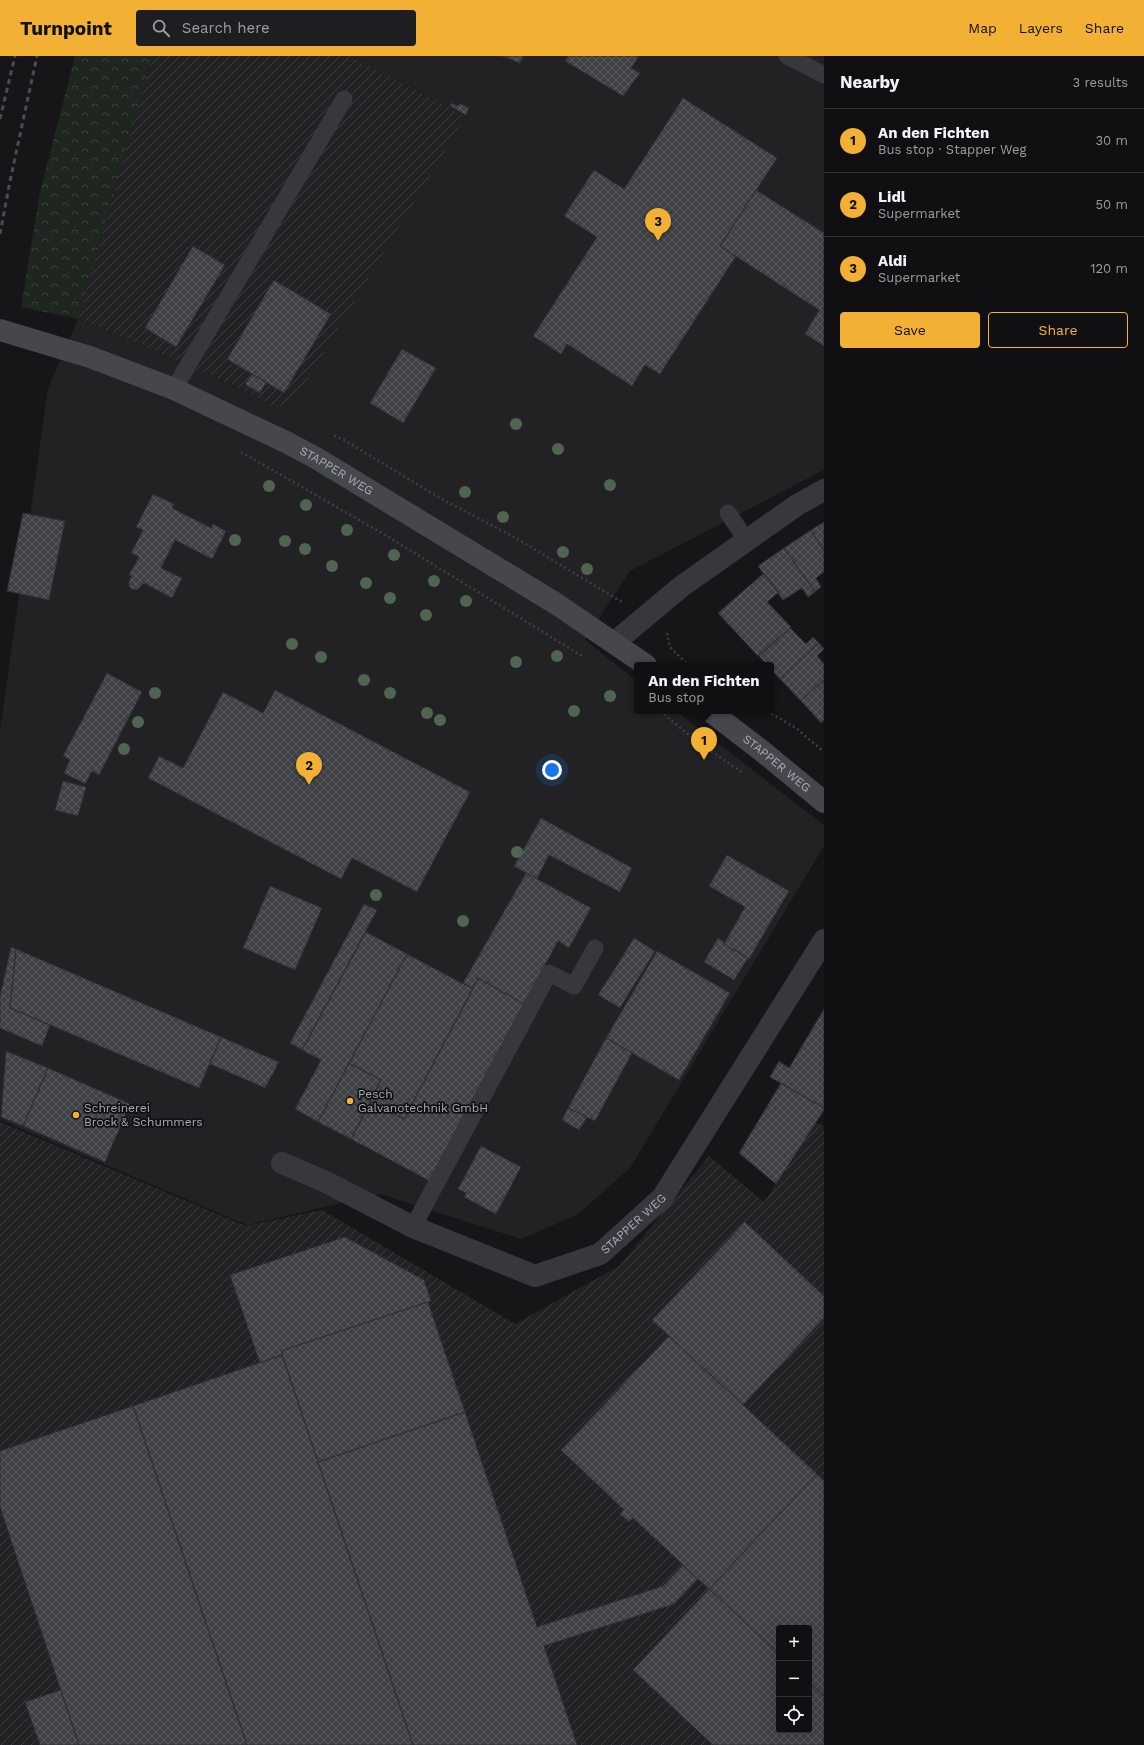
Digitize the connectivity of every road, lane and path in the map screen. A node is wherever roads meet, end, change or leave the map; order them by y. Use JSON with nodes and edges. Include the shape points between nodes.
{"nodes":[{"id":1,"x":787,"y":56,"type":"edge"},
{"id":2,"x":824,"y":75,"type":"edge"},
{"id":3,"x":344,"y":100,"type":"dead end"},
{"id":4,"x":0,"y":330,"type":"edge"},
{"id":5,"x":174,"y":389,"type":"junction"},
{"id":6,"x":240,"y":452,"type":"dead end"},
{"id":7,"x":824,"y":490,"type":"edge"},
{"id":8,"x":728,"y":513,"type":"dead end"},
{"id":9,"x":747,"y":541,"type":"junction"},
{"id":10,"x":615,"y":642,"type":"junction"},
{"id":11,"x":588,"y":660,"type":"dead end"},
{"id":12,"x":642,"y":662,"type":"edge"},
{"id":13,"x":714,"y":714,"type":"edge"},
{"id":14,"x":772,"y":714,"type":"edge"},
{"id":15,"x":824,"y":752,"type":"edge"},
{"id":16,"x":824,"y":802,"type":"edge"},
{"id":17,"x":824,"y":940,"type":"edge"},
{"id":18,"x":595,"y":948,"type":"dead end"},
{"id":19,"x":282,"y":1163,"type":"dead end"},
{"id":20,"x":413,"y":1227,"type":"junction"}],
"edges":[{"from":1,"to":2,"type":"lane"},
{"from":3,"to":5,"type":"lane"},
{"from":4,"to":5,"type":"main road","name":"STAPPER WEG","via":[[90,357]]},
{"from":5,"to":10,"type":"main road","name":"STAPPER WEG","via":[[316,458]]},
{"from":6,"to":11,"type":"path","via":[[387,536]]},
{"from":7,"to":9,"type":"street","via":[[797,505]]},
{"from":8,"to":9,"type":"lane"},
{"from":9,"to":10,"type":"street","via":[[682,586]]},
{"from":10,"to":12,"type":"main road","name":"STAPPER WEG"},
{"from":13,"to":16,"type":"main road","name":"STAPPER WEG"},
{"from":14,"to":15,"type":"path","via":[[796,728]]},
{"from":17,"to":20,"type":"street","name":"STAPPER WEG","via":[[662,1198],[600,1254],[535,1276]]},
{"from":18,"to":20,"type":"lane","via":[[574,986],[549,973]]},
{"from":19,"to":20,"type":"street","name":"STAPPER WEG","via":[[326,1182]]}]}
